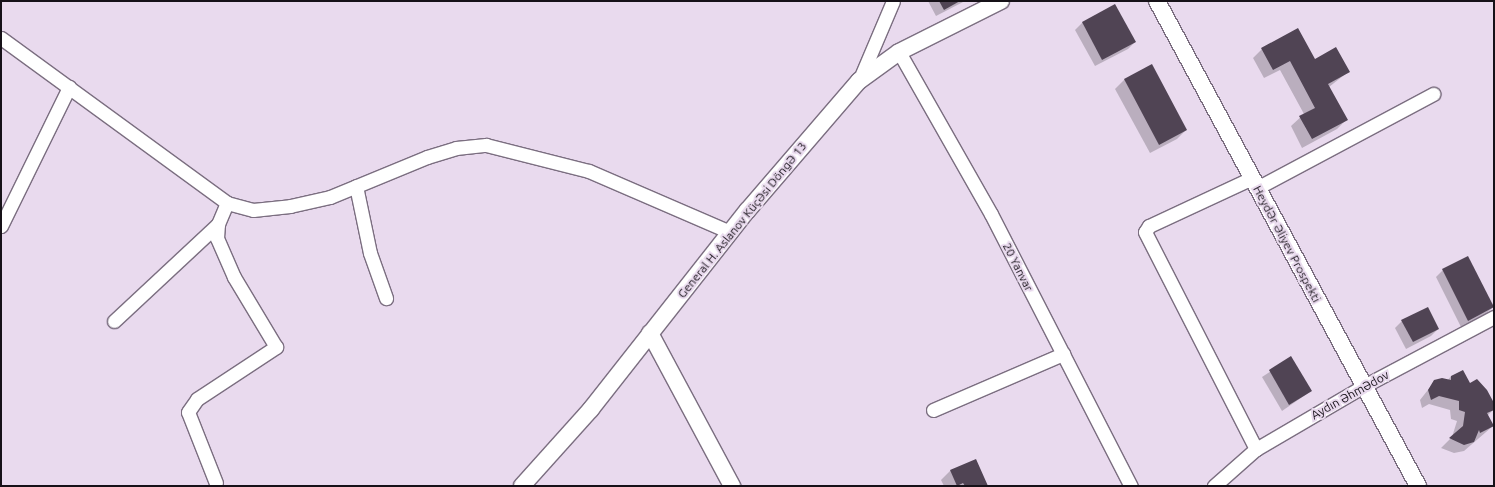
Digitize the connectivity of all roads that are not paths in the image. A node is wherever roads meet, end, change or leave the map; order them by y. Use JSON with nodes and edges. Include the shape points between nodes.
{"nodes":[{"id":1,"x":893,"y":1,"type":"edge"},
{"id":2,"x":1001,"y":1,"type":"edge"},
{"id":3,"x":1157,"y":1,"type":"edge"},
{"id":4,"x":1,"y":38,"type":"edge"},
{"id":5,"x":899,"y":52,"type":"junction"},
{"id":6,"x":859,"y":81,"type":"junction"},
{"id":7,"x":68,"y":87,"type":"junction"},
{"id":8,"x":1433,"y":94,"type":"dead end"},
{"id":9,"x":1255,"y":183,"type":"junction"},
{"id":10,"x":356,"y":186,"type":"junction"},
{"id":11,"x":227,"y":203,"type":"junction"},
{"id":12,"x":218,"y":224,"type":"junction"},
{"id":13,"x":1,"y":226,"type":"edge"},
{"id":14,"x":730,"y":232,"type":"junction"},
{"id":15,"x":386,"y":298,"type":"dead end"},
{"id":16,"x":1494,"y":317,"type":"edge"},
{"id":17,"x":114,"y":321,"type":"dead end"},
{"id":18,"x":650,"y":333,"type":"junction"},
{"id":19,"x":1063,"y":354,"type":"junction"},
{"id":20,"x":1364,"y":386,"type":"junction"},
{"id":21,"x":932,"y":410,"type":"dead end"},
{"id":22,"x":1256,"y":449,"type":"junction"},
{"id":23,"x":216,"y":483,"type":"dead end"},
{"id":24,"x":522,"y":486,"type":"edge"},
{"id":25,"x":732,"y":486,"type":"edge"},
{"id":26,"x":1131,"y":486,"type":"edge"},
{"id":27,"x":1214,"y":486,"type":"edge"},
{"id":28,"x":1418,"y":486,"type":"edge"}],
"edges":[{"from":1,"to":6,"type":"street"},
{"from":2,"to":5,"type":"main road","name":"General H. Aslanov Küçəsi Döngə 13"},
{"from":3,"to":9,"type":"main road","name":"Heydər Əliyev Prospekti"},
{"from":4,"to":7,"type":"street"},
{"from":5,"to":6,"type":"main road","name":"General H. Aslanov Küçəsi Döngə 13"},
{"from":5,"to":19,"type":"street","name":"20 Yanvar","via":[[991,214]]},
{"from":6,"to":14,"type":"main road","name":"General H. Aslanov Küçəsi Döngə 13"},
{"from":7,"to":11,"type":"street"},
{"from":7,"to":13,"type":"street"},
{"from":8,"to":9,"type":"street"},
{"from":9,"to":20,"type":"main road","name":"Heydər Əliyev Prospekti"},
{"from":9,"to":22,"type":"street","via":[[1149,226],[1145,232]]},
{"from":10,"to":11,"type":"street","via":[[330,197],[290,206],[253,210]]},
{"from":10,"to":14,"type":"street","via":[[427,156],[456,148],[486,145],[589,171]]},
{"from":10,"to":15,"type":"street","via":[[370,253]]},
{"from":11,"to":12,"type":"street"},
{"from":12,"to":17,"type":"street"},
{"from":12,"to":23,"type":"street","via":[[218,238],[234,277],[276,347],[197,399],[188,412]]},
{"from":14,"to":18,"type":"main road","name":"General H. Aslanov Küçəsi Döngə 13"},
{"from":16,"to":20,"type":"street","name":"Aydın Əhmədov"},
{"from":18,"to":24,"type":"main road","name":"General H. Aslanov Küçəsi Döngə 13","via":[[591,409]]},
{"from":18,"to":25,"type":"main road"},
{"from":19,"to":21,"type":"street"},
{"from":19,"to":26,"type":"street","name":"20 Yanvar"},
{"from":20,"to":22,"type":"street","name":"Aydın Əhmədov"},
{"from":20,"to":28,"type":"main road","name":"Heydər Əliyev Prospekti"},
{"from":22,"to":27,"type":"street","name":"Aydın Əhmədov"}]}
